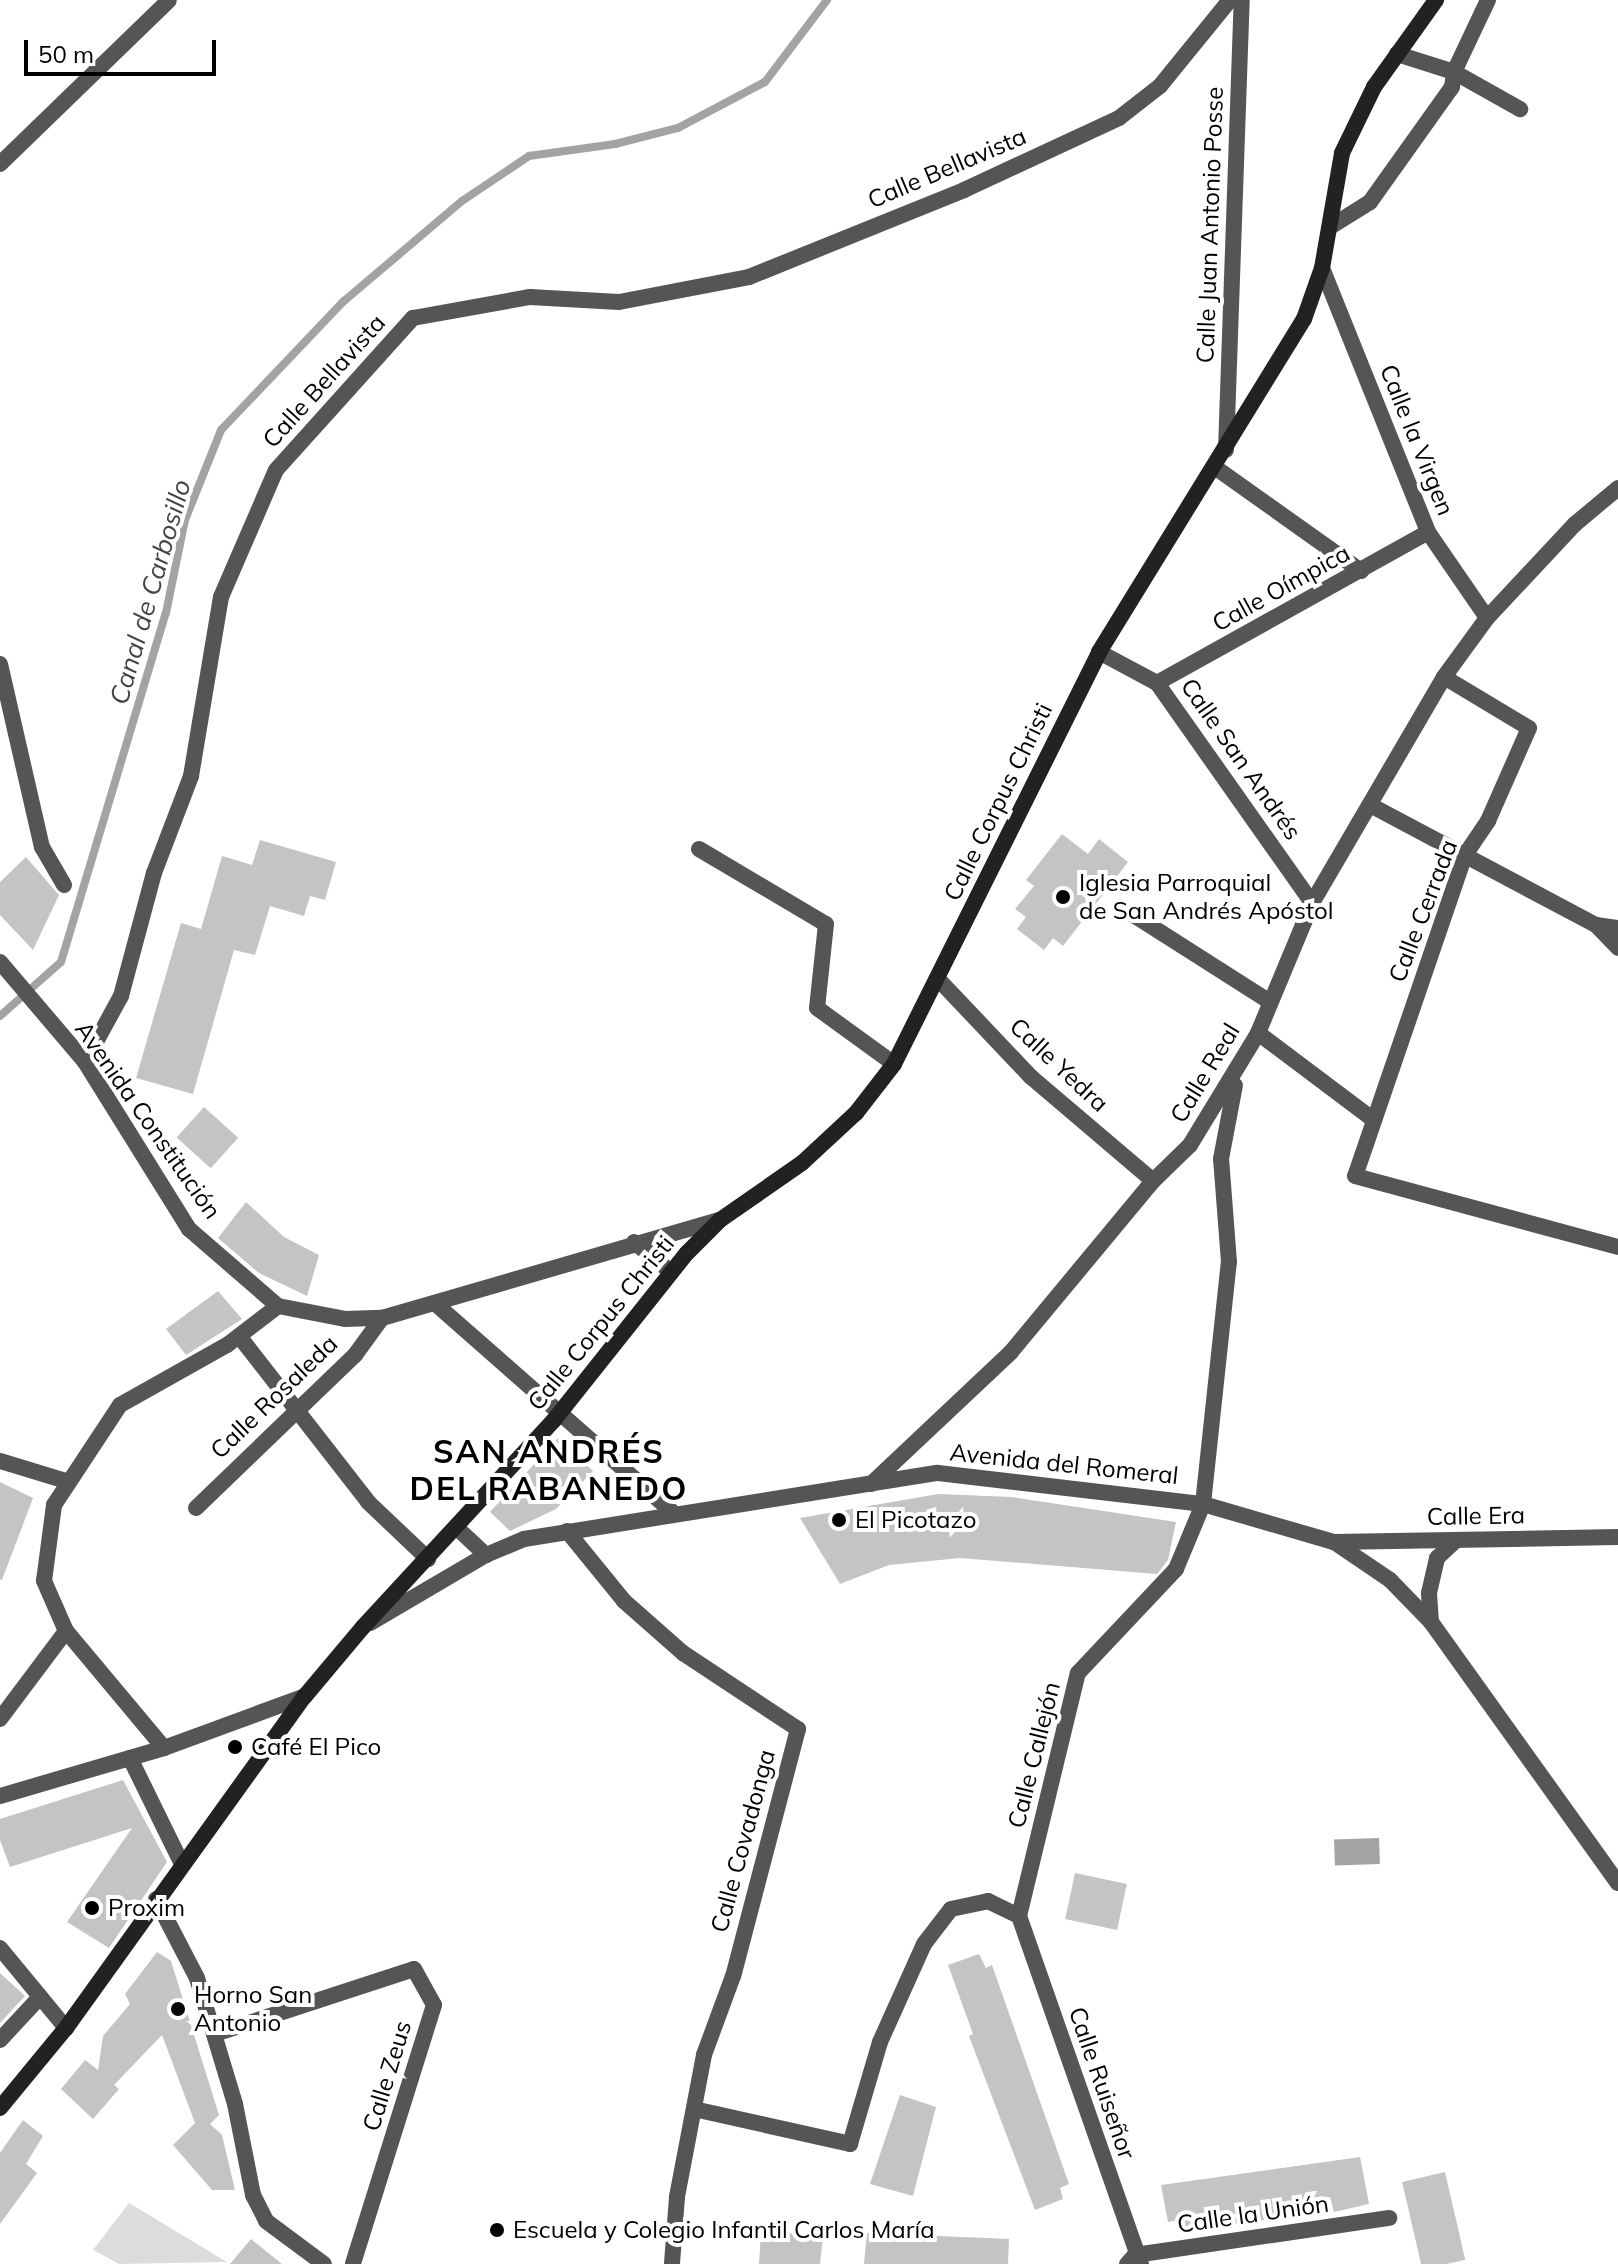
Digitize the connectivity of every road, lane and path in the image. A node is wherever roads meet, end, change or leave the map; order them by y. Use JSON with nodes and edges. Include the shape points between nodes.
{"nodes":[{"id":1,"x":169,"y":0,"type":"edge"},
{"id":2,"x":1230,"y":0,"type":"edge"},
{"id":3,"x":1242,"y":0,"type":"edge"},
{"id":4,"x":1436,"y":0,"type":"edge"},
{"id":5,"x":1488,"y":0,"type":"edge"},
{"id":6,"x":1397,"y":54,"type":"junction"},
{"id":7,"x":1454,"y":72,"type":"junction"},
{"id":8,"x":1520,"y":109,"type":"dead end"},
{"id":9,"x":0,"y":164,"type":"edge"},
{"id":10,"x":1330,"y":227,"type":"junction"},
{"id":11,"x":1322,"y":268,"type":"junction"},
{"id":12,"x":1226,"y":452,"type":"junction"},
{"id":13,"x":1216,"y":468,"type":"junction"},
{"id":14,"x":1618,"y":488,"type":"edge"},
{"id":15,"x":1428,"y":532,"type":"junction"},
{"id":16,"x":1361,"y":571,"type":"junction"},
{"id":17,"x":1487,"y":618,"type":"junction"},
{"id":18,"x":1099,"y":652,"type":"junction"},
{"id":19,"x":0,"y":664,"type":"edge"},
{"id":20,"x":1444,"y":677,"type":"junction"},
{"id":21,"x":1157,"y":683,"type":"junction"},
{"id":22,"x":1372,"y":806,"type":"junction"},
{"id":23,"x":699,"y":849,"type":"dead end"},
{"id":24,"x":1465,"y":855,"type":"junction"},
{"id":25,"x":64,"y":885,"type":"dead end"},
{"id":26,"x":1312,"y":903,"type":"junction"},
{"id":27,"x":1121,"y":907,"type":"dead end"},
{"id":28,"x":1596,"y":925,"type":"junction"},
{"id":29,"x":1618,"y":928,"type":"edge"},
{"id":30,"x":1618,"y":948,"type":"edge"},
{"id":31,"x":0,"y":962,"type":"edge"},
{"id":32,"x":938,"y":979,"type":"junction"},
{"id":33,"x":1270,"y":1002,"type":"junction"},
{"id":34,"x":1258,"y":1033,"type":"junction"},
{"id":35,"x":85,"y":1062,"type":"junction"},
{"id":36,"x":894,"y":1064,"type":"junction"},
{"id":37,"x":1237,"y":1072,"type":"junction"},
{"id":38,"x":1374,"y":1120,"type":"junction"},
{"id":39,"x":1153,"y":1181,"type":"junction"},
{"id":40,"x":720,"y":1220,"type":"junction"},
{"id":41,"x":634,"y":1242,"type":"junction"},
{"id":42,"x":1618,"y":1247,"type":"edge"},
{"id":43,"x":671,"y":1272,"type":"junction"},
{"id":44,"x":278,"y":1306,"type":"junction"},
{"id":45,"x":438,"y":1306,"type":"junction"},
{"id":46,"x":382,"y":1318,"type":"junction"},
{"id":47,"x":239,"y":1336,"type":"junction"},
{"id":48,"x":296,"y":1409,"type":"junction"},
{"id":49,"x":562,"y":1410,"type":"junction"},
{"id":50,"x":0,"y":1461,"type":"edge"},
{"id":51,"x":69,"y":1482,"type":"junction"},
{"id":52,"x":871,"y":1484,"type":"junction"},
{"id":53,"x":1203,"y":1504,"type":"junction"},
{"id":54,"x":196,"y":1508,"type":"dead end"},
{"id":55,"x":675,"y":1514,"type":"junction"},
{"id":56,"x":457,"y":1528,"type":"junction"},
{"id":57,"x":567,"y":1531,"type":"junction"},
{"id":58,"x":1618,"y":1537,"type":"edge"},
{"id":59,"x":1456,"y":1540,"type":"junction"},
{"id":60,"x":1334,"y":1542,"type":"junction"},
{"id":61,"x":486,"y":1555,"type":"junction"},
{"id":62,"x":428,"y":1559,"type":"junction"},
{"id":63,"x":1431,"y":1622,"type":"junction"},
{"id":64,"x":363,"y":1627,"type":"junction"},
{"id":65,"x":66,"y":1631,"type":"junction"},
{"id":66,"x":305,"y":1696,"type":"junction"},
{"id":67,"x":0,"y":1719,"type":"edge"},
{"id":68,"x":164,"y":1748,"type":"junction"},
{"id":69,"x":130,"y":1758,"type":"junction"},
{"id":70,"x":0,"y":1796,"type":"edge"},
{"id":71,"x":182,"y":1864,"type":"junction"},
{"id":72,"x":1618,"y":1883,"type":"edge"},
{"id":73,"x":156,"y":1899,"type":"junction"},
{"id":74,"x":1019,"y":1916,"type":"junction"},
{"id":75,"x":0,"y":1948,"type":"edge"},
{"id":76,"x":40,"y":1997,"type":"junction"},
{"id":77,"x":66,"y":2028,"type":"junction"},
{"id":78,"x":215,"y":2034,"type":"junction"},
{"id":79,"x":0,"y":2040,"type":"edge"},
{"id":80,"x":0,"y":2108,"type":"edge"},
{"id":81,"x":694,"y":2109,"type":"junction"},
{"id":82,"x":1389,"y":2218,"type":"dead end"},
{"id":83,"x":1134,"y":2261,"type":"edge"},
{"id":84,"x":324,"y":2264,"type":"edge"},
{"id":85,"x":353,"y":2264,"type":"edge"},
{"id":86,"x":672,"y":2264,"type":"edge"}],
"edges":[{"from":1,"to":9,"type":"street"},
{"from":2,"to":35,"type":"street","name":"Calle Bellavista","via":[[1160,86],[1119,118],[964,190],[749,277],[619,302],[530,297],[413,318],[276,470],[221,597],[191,776],[154,873],[121,996]]},
{"from":3,"to":12,"type":"street","name":"Calle Juan Antonio Posse"},
{"from":4,"to":6,"type":"main road","name":"Calle Corpus Christi"},
{"from":5,"to":7,"type":"street"},
{"from":6,"to":7,"type":"street"},
{"from":6,"to":10,"type":"main road","name":"Calle Corpus Christi","via":[[1342,153]]},
{"from":7,"to":8,"type":"street"},
{"from":7,"to":10,"type":"street","via":[[1437,115],[1370,202]]},
{"from":10,"to":11,"type":"main road","name":"Calle Corpus Christi"},
{"from":11,"to":12,"type":"main road","name":"Calle Corpus Christi","via":[[1298,332]]},
{"from":11,"to":15,"type":"street","name":"Calle la Virgen"},
{"from":12,"to":13,"type":"main road","name":"Calle Corpus Christi"},
{"from":13,"to":16,"type":"street"},
{"from":13,"to":18,"type":"main road","name":"Calle Corpus Christi"},
{"from":14,"to":17,"type":"street","name":"Calle Real","via":[[1575,524]]},
{"from":15,"to":16,"type":"street","name":"Calle Oímpica"},
{"from":15,"to":17,"type":"street","name":"Calle la Virgen"},
{"from":16,"to":21,"type":"street","name":"Calle Oímpica"},
{"from":17,"to":20,"type":"street","name":"Calle Real"},
{"from":18,"to":21,"type":"street"},
{"from":18,"to":32,"type":"main road","name":"Calle Corpus Christi"},
{"from":19,"to":25,"type":"street","via":[[42,847]]},
{"from":20,"to":22,"type":"street","name":"Calle Real"},
{"from":20,"to":24,"type":"street","name":"Calle Cerrada","via":[[1529,728],[1488,821]]},
{"from":21,"to":26,"type":"street","name":"Calle San Andrés"},
{"from":22,"to":24,"type":"street"},
{"from":22,"to":26,"type":"street","name":"Calle Real"},
{"from":23,"to":36,"type":"street","via":[[826,924],[817,1008]]},
{"from":24,"to":28,"type":"street"},
{"from":24,"to":38,"type":"street","name":"Calle Cerrada"},
{"from":26,"to":33,"type":"street","name":"Calle Real"},
{"from":27,"to":33,"type":"street"},
{"from":28,"to":29,"type":"street"},
{"from":28,"to":30,"type":"street"},
{"from":31,"to":35,"type":"street","name":"Avenida Constitución"},
{"from":32,"to":36,"type":"main road","name":"Calle Corpus Christi"},
{"from":32,"to":39,"type":"street","name":"Calle Yedra","via":[[1031,1077]]},
{"from":33,"to":34,"type":"street","name":"Calle Real"},
{"from":34,"to":37,"type":"street","name":"Calle Real"},
{"from":34,"to":38,"type":"street"},
{"from":35,"to":44,"type":"street","name":"Avenida Constitución","via":[[189,1229]]},
{"from":36,"to":40,"type":"main road","name":"Calle Corpus Christi","via":[[856,1113],[802,1163]]},
{"from":37,"to":39,"type":"street","name":"Calle Real","via":[[1190,1145]]},
{"from":37,"to":53,"type":"street","name":"Calle Callejón","via":[[1221,1159],[1229,1262]]},
{"from":38,"to":42,"type":"street","name":"Calle Cerrada","via":[[1355,1176]]},
{"from":39,"to":52,"type":"street","name":"Calle Real","via":[[1011,1352]]},
{"from":40,"to":41,"type":"street","name":"Avenida Constitución"},
{"from":40,"to":43,"type":"main road","name":"Calle Corpus Christi"},
{"from":41,"to":43,"type":"street"},
{"from":41,"to":45,"type":"street","name":"Avenida Constitución"},
{"from":43,"to":49,"type":"main road","name":"Calle Corpus Christi"},
{"from":44,"to":46,"type":"street","name":"Avenida Constitución","via":[[345,1319]]},
{"from":44,"to":47,"type":"street"},
{"from":45,"to":46,"type":"street","name":"Avenida Constitución"},
{"from":45,"to":49,"type":"street"},
{"from":46,"to":48,"type":"street","name":"Calle Rosaleda","via":[[355,1355]]},
{"from":47,"to":48,"type":"street"},
{"from":47,"to":51,"type":"street","via":[[120,1405]]},
{"from":48,"to":54,"type":"street","name":"Calle Rosaleda"},
{"from":48,"to":62,"type":"street","via":[[368,1502]]},
{"from":49,"to":55,"type":"street"},
{"from":49,"to":56,"type":"main road","name":"Calle Corpus Christi"},
{"from":50,"to":51,"type":"street"},
{"from":51,"to":65,"type":"street","via":[[54,1505],[44,1581]]},
{"from":52,"to":53,"type":"street","name":"Avenida del Romeral","via":[[938,1473]]},
{"from":52,"to":55,"type":"street","name":"Avenida del Romeral"},
{"from":53,"to":60,"type":"street","name":"Avenida del Romeral"},
{"from":53,"to":74,"type":"street","name":"Calle Callejón","via":[[1176,1569],[1078,1673]]},
{"from":55,"to":57,"type":"street","name":"Avenida del Romeral"},
{"from":56,"to":61,"type":"street"},
{"from":56,"to":62,"type":"main road","name":"Calle Corpus Christi"},
{"from":57,"to":61,"type":"street","name":"Avenida del Romeral","via":[[524,1539]]},
{"from":57,"to":81,"type":"street","name":"Calle Covadonga","via":[[624,1601],[683,1653],[798,1729],[733,1976],[704,2055]]},
{"from":58,"to":59,"type":"street","name":"Calle Era"},
{"from":59,"to":60,"type":"street","name":"Calle Era"},
{"from":59,"to":63,"type":"street","via":[[1437,1558],[1429,1593]]},
{"from":60,"to":63,"type":"street","name":"Avenida del Romeral","via":[[1390,1580]]},
{"from":61,"to":64,"type":"street","name":"Avenida del Romeral"},
{"from":62,"to":64,"type":"main road","name":"Calle Corpus Christi"},
{"from":63,"to":72,"type":"street","name":"Avenida del Romeral"},
{"from":64,"to":66,"type":"main road","name":"Calle Corpus Christi"},
{"from":65,"to":67,"type":"street"},
{"from":65,"to":68,"type":"street"},
{"from":66,"to":68,"type":"street"},
{"from":66,"to":71,"type":"main road","name":"Calle Corpus Christi"},
{"from":68,"to":69,"type":"street"},
{"from":69,"to":70,"type":"street"},
{"from":69,"to":71,"type":"street"},
{"from":71,"to":73,"type":"main road","name":"Calle Corpus Christi"},
{"from":73,"to":77,"type":"main road","name":"Calle Corpus Christi"},
{"from":73,"to":78,"type":"street","via":[[197,1978]]},
{"from":74,"to":81,"type":"street","via":[[988,1901],[951,1909],[924,1944],[880,2042],[850,2144]]},
{"from":74,"to":83,"type":"street","name":"Calle Ruiseñor"},
{"from":75,"to":76,"type":"street"},
{"from":76,"to":77,"type":"street"},
{"from":76,"to":79,"type":"street"},
{"from":77,"to":80,"type":"main road","name":"Calle Corpus Christi"},
{"from":78,"to":84,"type":"street","via":[[253,2195],[266,2221]]},
{"from":78,"to":85,"type":"street","name":"Calle Zeus","via":[[414,1969],[434,2005]]},
{"from":81,"to":86,"type":"street","name":"Calle Covadonga","via":[[677,2197]]},
{"from":82,"to":83,"type":"street","name":"Calle la Unión"}]}
